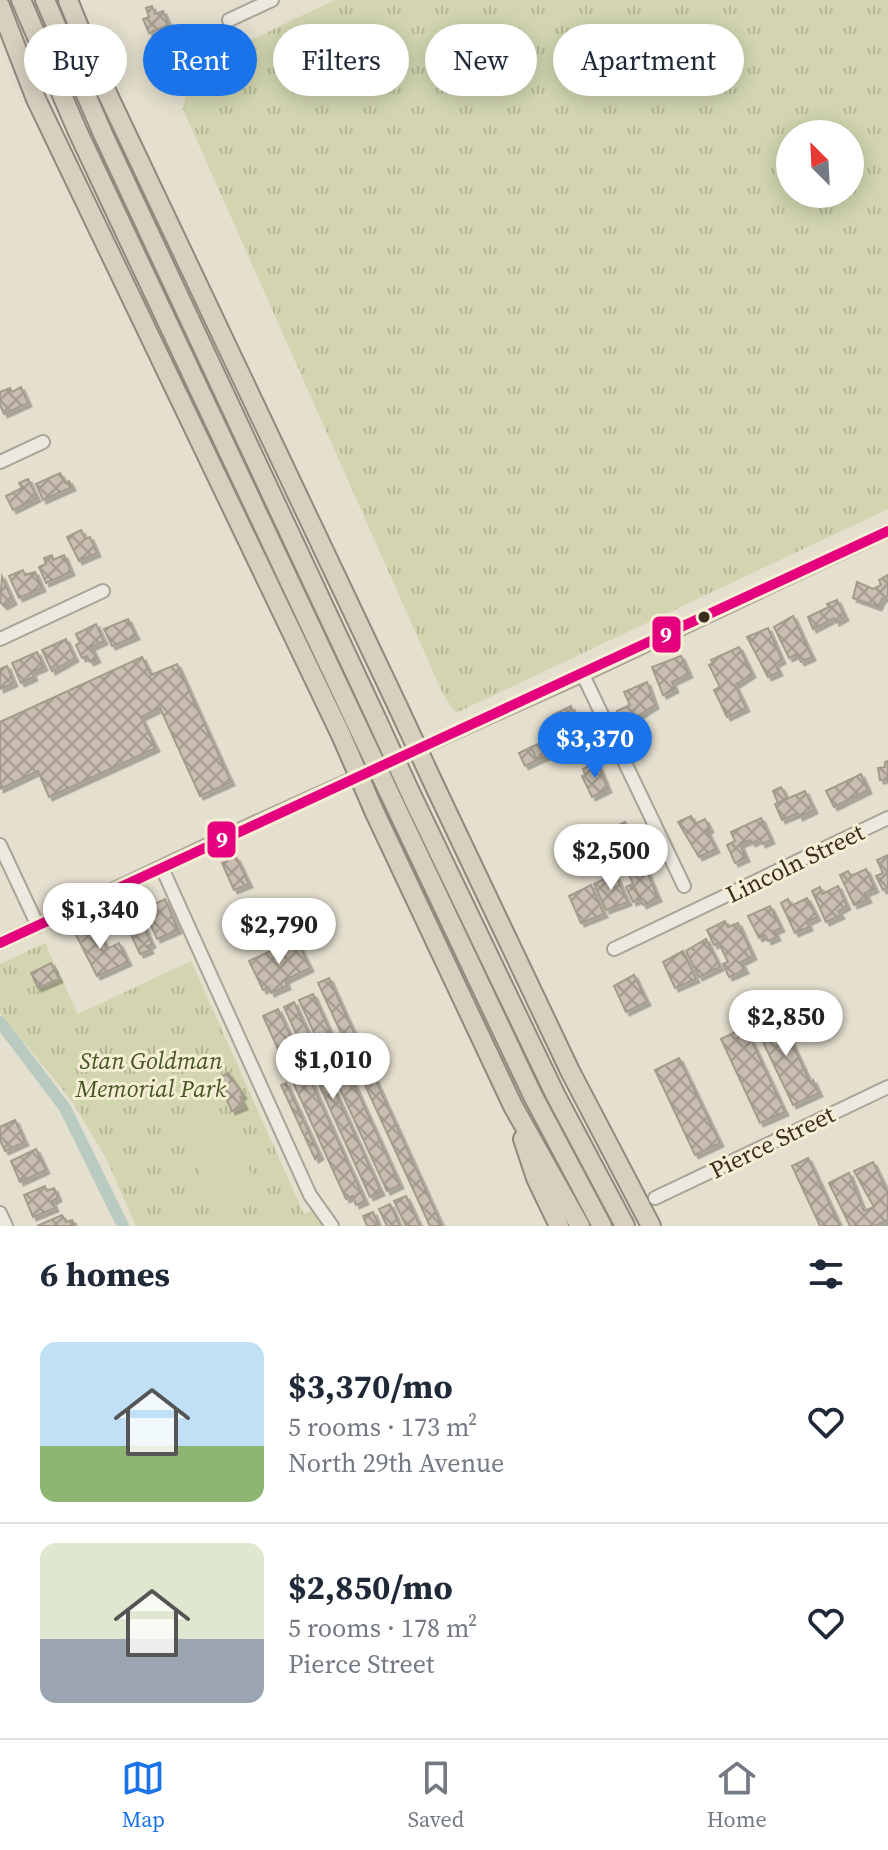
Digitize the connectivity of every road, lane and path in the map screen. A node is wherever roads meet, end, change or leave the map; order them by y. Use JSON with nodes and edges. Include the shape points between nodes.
{"nodes":[{"id":1,"x":21,"y":0,"type":"edge"},
{"id":2,"x":45,"y":0,"type":"edge"},
{"id":3,"x":68,"y":0,"type":"edge"},
{"id":4,"x":272,"y":0,"type":"edge"},
{"id":5,"x":0,"y":6,"type":"edge"},
{"id":6,"x":229,"y":20,"type":"dead end"},
{"id":7,"x":43,"y":442,"type":"dead end"},
{"id":8,"x":0,"y":462,"type":"edge"},
{"id":9,"x":888,"y":531,"type":"edge"},
{"id":10,"x":103,"y":591,"type":"dead end"},
{"id":11,"x":0,"y":639,"type":"edge"},
{"id":12,"x":583,"y":675,"type":"junction"},
{"id":13,"x":888,"y":818,"type":"edge"},
{"id":14,"x":0,"y":845,"type":"edge"},
{"id":15,"x":162,"y":868,"type":"junction"},
{"id":16,"x":684,"y":886,"type":"dead end"},
{"id":17,"x":38,"y":926,"type":"junction"},
{"id":18,"x":0,"y":943,"type":"edge"},
{"id":19,"x":614,"y":949,"type":"dead end"},
{"id":20,"x":888,"y":1087,"type":"edge"},
{"id":21,"x":513,"y":1106,"type":"junction"},
{"id":22,"x":655,"y":1198,"type":"dead end"},
{"id":23,"x":0,"y":1213,"type":"edge"},
{"id":24,"x":6,"y":1226,"type":"edge"},
{"id":25,"x":332,"y":1226,"type":"edge"},
{"id":26,"x":559,"y":1226,"type":"edge"},
{"id":27,"x":580,"y":1226,"type":"edge"},
{"id":28,"x":602,"y":1226,"type":"edge"},
{"id":29,"x":625,"y":1226,"type":"edge"},
{"id":30,"x":651,"y":1226,"type":"edge"}],
"edges":[{"from":1,"to":28,"type":"highway","bridge":true,"via":[[394,803],[533,1096]]},
{"from":2,"to":29,"type":"highway","bridge":true,"via":[[411,794],[556,1096]]},
{"from":3,"to":30,"type":"highway","bridge":true,"via":[[98,74],[570,1071]]},
{"from":4,"to":6,"type":"street"},
{"from":5,"to":21,"type":"highway","bridge":true,"via":[[36,99]]},
{"from":7,"to":8,"type":"street"},
{"from":9,"to":12,"type":"street"},
{"from":10,"to":11,"type":"street"},
{"from":12,"to":15,"type":"street"},
{"from":12,"to":16,"type":"street"},
{"from":13,"to":19,"type":"street","name":"Lincoln Street"},
{"from":14,"to":17,"type":"street"},
{"from":15,"to":17,"type":"street"},
{"from":15,"to":25,"type":"street","via":[[310,1195]]},
{"from":17,"to":18,"type":"street"},
{"from":20,"to":22,"type":"street","name":"Pierce Street"},
{"from":21,"to":26,"type":"highway","via":[[536,1178]]},
{"from":21,"to":27,"type":"highway"},
{"from":23,"to":24,"type":"street"}]}
